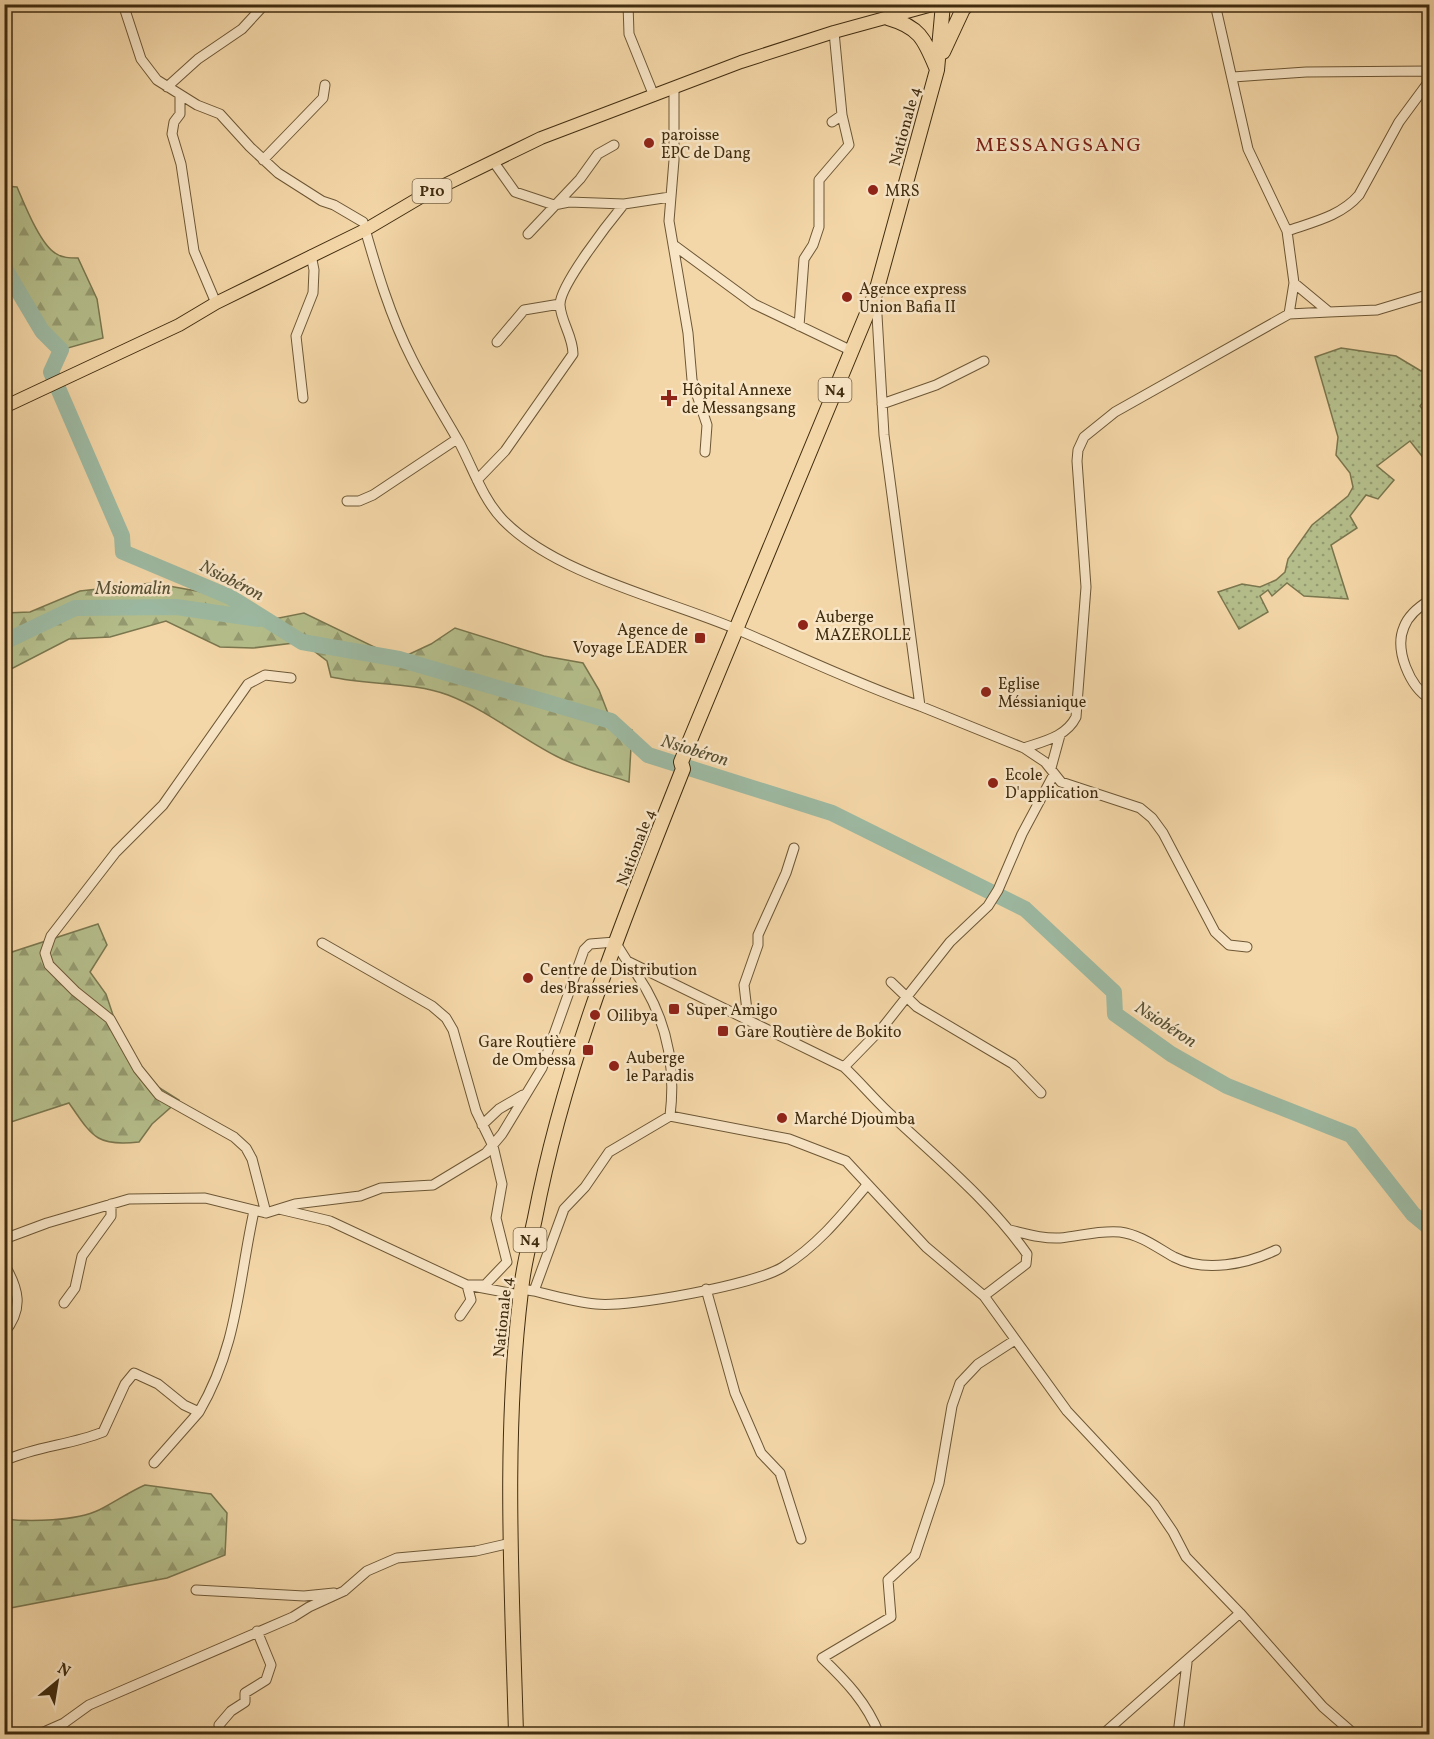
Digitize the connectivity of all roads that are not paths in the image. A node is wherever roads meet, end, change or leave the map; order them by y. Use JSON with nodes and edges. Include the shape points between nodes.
{"nodes":[{"id":1,"x":123,"y":4,"type":"edge"},
{"id":2,"x":266,"y":4,"type":"edge"},
{"id":3,"x":628,"y":4,"type":"edge"},
{"id":4,"x":907,"y":4,"type":"edge"},
{"id":5,"x":936,"y":4,"type":"edge"},
{"id":6,"x":943,"y":4,"type":"edge"},
{"id":7,"x":968,"y":4,"type":"edge"},
{"id":8,"x":1215,"y":4,"type":"edge"},
{"id":9,"x":884,"y":19,"type":"junction"},
{"id":10,"x":834,"y":32,"type":"junction"},
{"id":11,"x":937,"y":66,"type":"junction"},
{"id":12,"x":1430,"y":71,"type":"edge"},
{"id":13,"x":1233,"y":77,"type":"junction"},
{"id":14,"x":1430,"y":80,"type":"edge"},
{"id":15,"x":325,"y":85,"type":"dead end"},
{"id":16,"x":167,"y":87,"type":"junction"},
{"id":17,"x":674,"y":89,"type":"junction"},
{"id":18,"x":180,"y":94,"type":"junction"},
{"id":19,"x":654,"y":96,"type":"junction"},
{"id":20,"x":197,"y":105,"type":"junction"},
{"id":21,"x":180,"y":114,"type":"junction"},
{"id":22,"x":842,"y":115,"type":"junction"},
{"id":23,"x":832,"y":122,"type":"dead end"},
{"id":24,"x":614,"y":145,"type":"dead end"},
{"id":25,"x":263,"y":160,"type":"junction"},
{"id":26,"x":494,"y":161,"type":"junction"},
{"id":27,"x":670,"y":197,"type":"junction"},
{"id":28,"x":624,"y":204,"type":"junction"},
{"id":29,"x":554,"y":205,"type":"junction"},
{"id":30,"x":365,"y":230,"type":"junction"},
{"id":31,"x":1287,"y":231,"type":"junction"},
{"id":32,"x":528,"y":234,"type":"dead end"},
{"id":33,"x":675,"y":246,"type":"junction"},
{"id":34,"x":311,"y":255,"type":"junction"},
{"id":35,"x":1294,"y":283,"type":"junction"},
{"id":36,"x":876,"y":292,"type":"junction"},
{"id":37,"x":1430,"y":294,"type":"edge"},
{"id":38,"x":216,"y":303,"type":"junction"},
{"id":39,"x":560,"y":304,"type":"junction"},
{"id":40,"x":1329,"y":312,"type":"junction"},
{"id":41,"x":1289,"y":314,"type":"junction"},
{"id":42,"x":800,"y":326,"type":"junction"},
{"id":43,"x":497,"y":342,"type":"dead end"},
{"id":44,"x":852,"y":351,"type":"junction"},
{"id":45,"x":984,"y":361,"type":"dead end"},
{"id":46,"x":303,"y":398,"type":"dead end"},
{"id":47,"x":882,"y":404,"type":"junction"},
{"id":48,"x":4,"y":408,"type":"edge"},
{"id":49,"x":457,"y":439,"type":"junction"},
{"id":50,"x":705,"y":452,"type":"dead end"},
{"id":51,"x":477,"y":480,"type":"junction"},
{"id":52,"x":347,"y":501,"type":"dead end"},
{"id":53,"x":1430,"y":600,"type":"edge"},
{"id":54,"x":736,"y":629,"type":"junction"},
{"id":55,"x":291,"y":678,"type":"dead end"},
{"id":56,"x":1430,"y":699,"type":"edge"},
{"id":57,"x":920,"y":706,"type":"junction"},
{"id":58,"x":1060,"y":735,"type":"junction"},
{"id":59,"x":1024,"y":748,"type":"junction"},
{"id":60,"x":1052,"y":771,"type":"junction"},
{"id":61,"x":794,"y":848,"type":"dead end"},
{"id":62,"x":615,"y":942,"type":"junction"},
{"id":63,"x":322,"y":943,"type":"dead end"},
{"id":64,"x":1247,"y":947,"type":"dead end"},
{"id":65,"x":627,"y":961,"type":"junction"},
{"id":66,"x":891,"y":982,"type":"dead end"},
{"id":67,"x":906,"y":998,"type":"junction"},
{"id":68,"x":748,"y":1019,"type":"junction"},
{"id":69,"x":844,"y":1067,"type":"junction"},
{"id":70,"x":1041,"y":1093,"type":"dead end"},
{"id":71,"x":524,"y":1094,"type":"junction"},
{"id":72,"x":670,"y":1116,"type":"junction"},
{"id":73,"x":482,"y":1125,"type":"junction"},
{"id":74,"x":493,"y":1146,"type":"junction"},
{"id":75,"x":867,"y":1185,"type":"junction"},
{"id":76,"x":111,"y":1204,"type":"junction"},
{"id":77,"x":277,"y":1208,"type":"junction"},
{"id":78,"x":254,"y":1211,"type":"junction"},
{"id":79,"x":267,"y":1213,"type":"junction"},
{"id":80,"x":1010,"y":1230,"type":"junction"},
{"id":81,"x":4,"y":1239,"type":"edge"},
{"id":82,"x":1276,"y":1250,"type":"dead end"},
{"id":83,"x":4,"y":1264,"type":"edge"},
{"id":84,"x":467,"y":1285,"type":"junction"},
{"id":85,"x":706,"y":1289,"type":"junction"},
{"id":86,"x":525,"y":1292,"type":"junction"},
{"id":87,"x":984,"y":1296,"type":"junction"},
{"id":88,"x":64,"y":1303,"type":"dead end"},
{"id":89,"x":460,"y":1316,"type":"dead end"},
{"id":90,"x":4,"y":1333,"type":"edge"},
{"id":91,"x":1015,"y":1340,"type":"junction"},
{"id":92,"x":199,"y":1412,"type":"junction"},
{"id":93,"x":4,"y":1450,"type":"edge"},
{"id":94,"x":154,"y":1463,"type":"dead end"},
{"id":95,"x":801,"y":1539,"type":"dead end"},
{"id":96,"x":511,"y":1543,"type":"junction"},
{"id":97,"x":196,"y":1590,"type":"dead end"},
{"id":98,"x":344,"y":1591,"type":"junction"},
{"id":99,"x":1240,"y":1613,"type":"junction"},
{"id":100,"x":257,"y":1632,"type":"junction"},
{"id":101,"x":1187,"y":1663,"type":"junction"},
{"id":102,"x":39,"y":1734,"type":"edge"},
{"id":103,"x":221,"y":1734,"type":"edge"},
{"id":104,"x":516,"y":1734,"type":"edge"},
{"id":105,"x":879,"y":1734,"type":"edge"},
{"id":106,"x":1103,"y":1734,"type":"edge"},
{"id":107,"x":1178,"y":1734,"type":"edge"},
{"id":108,"x":1354,"y":1734,"type":"edge"}],
"edges":[{"from":1,"to":16,"type":"street","via":[[141,59]]},
{"from":2,"to":16,"type":"street","via":[[242,29],[198,59]]},
{"from":3,"to":19,"type":"street","via":[[629,34]]},
{"from":4,"to":9,"type":"main road","number":"P10"},
{"from":5,"to":9,"type":"main road","number":"P10"},
{"from":6,"to":11,"type":"highway","name":"Nationale 4","number":"N4"},
{"from":7,"to":11,"type":"highway"},
{"from":8,"to":13,"type":"street"},
{"from":9,"to":10,"type":"main road","number":"P10"},
{"from":9,"to":11,"type":"highway","via":[[915,28]]},
{"from":10,"to":17,"type":"main road","number":"P10"},
{"from":10,"to":22,"type":"street"},
{"from":11,"to":36,"type":"highway","name":"Nationale 4","number":"N4"},
{"from":12,"to":13,"type":"street","via":[[1296,72]]},
{"from":13,"to":31,"type":"street","via":[[1248,149]]},
{"from":14,"to":31,"type":"street","via":[[1399,122],[1350,205]]},
{"from":15,"to":25,"type":"street","via":[[324,98]]},
{"from":16,"to":18,"type":"street"},
{"from":17,"to":19,"type":"main road","number":"P10"},
{"from":17,"to":27,"type":"street"},
{"from":18,"to":20,"type":"street"},
{"from":18,"to":21,"type":"street"},
{"from":19,"to":26,"type":"main road","number":"P10","via":[[541,138]]},
{"from":20,"to":21,"type":"street"},
{"from":20,"to":25,"type":"street","via":[[220,114]]},
{"from":21,"to":38,"type":"street","via":[[172,134],[181,164],[194,251]]},
{"from":22,"to":23,"type":"street"},
{"from":22,"to":42,"type":"street","via":[[849,145],[819,180],[819,227],[804,259]]},
{"from":24,"to":29,"type":"street","via":[[598,154]]},
{"from":25,"to":30,"type":"street","via":[[322,201],[359,219]]},
{"from":26,"to":29,"type":"street","via":[[515,192]]},
{"from":26,"to":30,"type":"main road","number":"P10"},
{"from":27,"to":28,"type":"street"},
{"from":27,"to":33,"type":"street","via":[[669,221]]},
{"from":28,"to":29,"type":"street"},
{"from":28,"to":39,"type":"street","via":[[593,245],[563,292]]},
{"from":29,"to":32,"type":"street"},
{"from":30,"to":34,"type":"main road","number":"P10"},
{"from":30,"to":49,"type":"street","via":[[395,322]]},
{"from":31,"to":35,"type":"street"},
{"from":33,"to":42,"type":"street","via":[[754,304]]},
{"from":33,"to":50,"type":"street","via":[[692,380],[707,425]]},
{"from":34,"to":38,"type":"main road","number":"P10"},
{"from":34,"to":46,"type":"street","via":[[313,293],[296,336]]},
{"from":35,"to":40,"type":"street"},
{"from":35,"to":41,"type":"street"},
{"from":36,"to":44,"type":"highway","name":"Nationale 4","number":"N4"},
{"from":36,"to":47,"type":"street"},
{"from":37,"to":40,"type":"street","via":[[1377,310]]},
{"from":38,"to":48,"type":"main road","number":"P10","via":[[91,369]]},
{"from":39,"to":43,"type":"street","via":[[524,310]]},
{"from":39,"to":51,"type":"street","via":[[573,354],[505,451]]},
{"from":40,"to":41,"type":"street"},
{"from":41,"to":58,"type":"street","via":[[1125,406],[1084,437],[1077,461],[1086,578],[1079,698],[1071,727]]},
{"from":42,"to":44,"type":"street"},
{"from":44,"to":54,"type":"highway","name":"Nationale 4","number":"N4"},
{"from":45,"to":47,"type":"street","via":[[936,386]]},
{"from":47,"to":57,"type":"street"},
{"from":49,"to":51,"type":"street"},
{"from":49,"to":52,"type":"street","via":[[373,495]]},
{"from":51,"to":54,"type":"street","via":[[504,520],[548,552],[605,580]]},
{"from":53,"to":56,"type":"street","via":[[1412,614],[1403,628],[1402,639],[1412,681]]},
{"from":54,"to":57,"type":"street","via":[[805,662]]},
{"from":54,"to":62,"type":"highway","name":"Nationale 4","number":"N4"},
{"from":55,"to":79,"type":"street","via":[[265,675],[248,684],[163,805],[116,852],[51,936],[45,953],[50,965],[75,991],[110,1019],[149,1086],[246,1148]]},
{"from":57,"to":59,"type":"street"},
{"from":58,"to":59,"type":"street"},
{"from":58,"to":60,"type":"street"},
{"from":59,"to":60,"type":"street"},
{"from":60,"to":64,"type":"street","via":[[1061,782],[1134,804],[1152,818],[1215,932],[1229,945]]},
{"from":60,"to":67,"type":"street","via":[[988,906],[950,942]]},
{"from":61,"to":68,"type":"street","via":[[758,935],[744,985]]},
{"from":62,"to":65,"type":"street"},
{"from":62,"to":71,"type":"street","via":[[591,944],[584,950],[552,1045]]},
{"from":62,"to":86,"type":"highway","name":"Nationale 4","number":"N4","via":[[558,1114]]},
{"from":63,"to":73,"type":"street","via":[[432,1006],[446,1018]]},
{"from":65,"to":68,"type":"street"},
{"from":65,"to":72,"type":"street","via":[[646,986],[671,1055],[674,1084]]},
{"from":66,"to":67,"type":"street"},
{"from":67,"to":69,"type":"street"},
{"from":67,"to":70,"type":"street","via":[[1013,1064]]},
{"from":68,"to":69,"type":"street"},
{"from":69,"to":80,"type":"street"},
{"from":71,"to":73,"type":"street"},
{"from":71,"to":74,"type":"street"},
{"from":72,"to":75,"type":"street","via":[[798,1142],[846,1161]]},
{"from":72,"to":86,"type":"street","via":[[609,1152],[585,1187],[568,1203]]},
{"from":73,"to":74,"type":"street"},
{"from":74,"to":77,"type":"street","via":[[433,1185],[381,1188],[346,1199]]},
{"from":74,"to":84,"type":"street","via":[[502,1184],[496,1218],[507,1262],[485,1285]]},
{"from":75,"to":85,"type":"street","via":[[829,1232],[780,1269]]},
{"from":75,"to":87,"type":"street","via":[[926,1247]]},
{"from":76,"to":78,"type":"street","via":[[142,1198],[205,1198]]},
{"from":76,"to":81,"type":"street"},
{"from":76,"to":88,"type":"street","via":[[111,1216],[82,1256],[75,1288]]},
{"from":77,"to":79,"type":"street"},
{"from":77,"to":84,"type":"street","via":[[330,1221]]},
{"from":78,"to":79,"type":"street"},
{"from":78,"to":92,"type":"street","via":[[231,1338],[220,1373]]},
{"from":80,"to":82,"type":"street","via":[[1047,1238],[1120,1232],[1137,1236],[1193,1264],[1242,1262]]},
{"from":80,"to":87,"type":"street","via":[[1027,1254],[1026,1264]]},
{"from":83,"to":90,"type":"street","via":[[16,1285],[17,1307],[15,1321]]},
{"from":84,"to":86,"type":"street"},
{"from":84,"to":89,"type":"street","via":[[471,1300]]},
{"from":85,"to":86,"type":"street","via":[[629,1303],[598,1304]]},
{"from":85,"to":95,"type":"street","via":[[735,1393],[761,1453],[780,1473]]},
{"from":86,"to":96,"type":"highway","name":"Nationale 4","number":"N4","via":[[511,1394]]},
{"from":87,"to":91,"type":"street"},
{"from":91,"to":99,"type":"street","via":[[1067,1411],[1154,1504],[1186,1557]]},
{"from":91,"to":105,"type":"street","via":[[978,1364],[960,1383],[952,1406],[939,1483],[915,1555],[888,1580],[891,1617],[822,1658],[852,1686]]},
{"from":92,"to":93,"type":"street","via":[[134,1372],[103,1432],[6,1460]]},
{"from":92,"to":94,"type":"street"},
{"from":96,"to":98,"type":"street","via":[[476,1551],[397,1558],[367,1571]]},
{"from":96,"to":104,"type":"highway","name":"Nationale 4","number":"N4"},
{"from":97,"to":98,"type":"street","via":[[304,1596]]},
{"from":98,"to":100,"type":"street"},
{"from":99,"to":101,"type":"street"},
{"from":99,"to":108,"type":"street","via":[[1329,1713]]},
{"from":100,"to":102,"type":"street","via":[[89,1705],[64,1723]]},
{"from":100,"to":103,"type":"street","via":[[271,1665],[266,1680],[245,1693],[245,1702],[219,1725]]},
{"from":101,"to":106,"type":"street"},
{"from":101,"to":107,"type":"street"}]}
